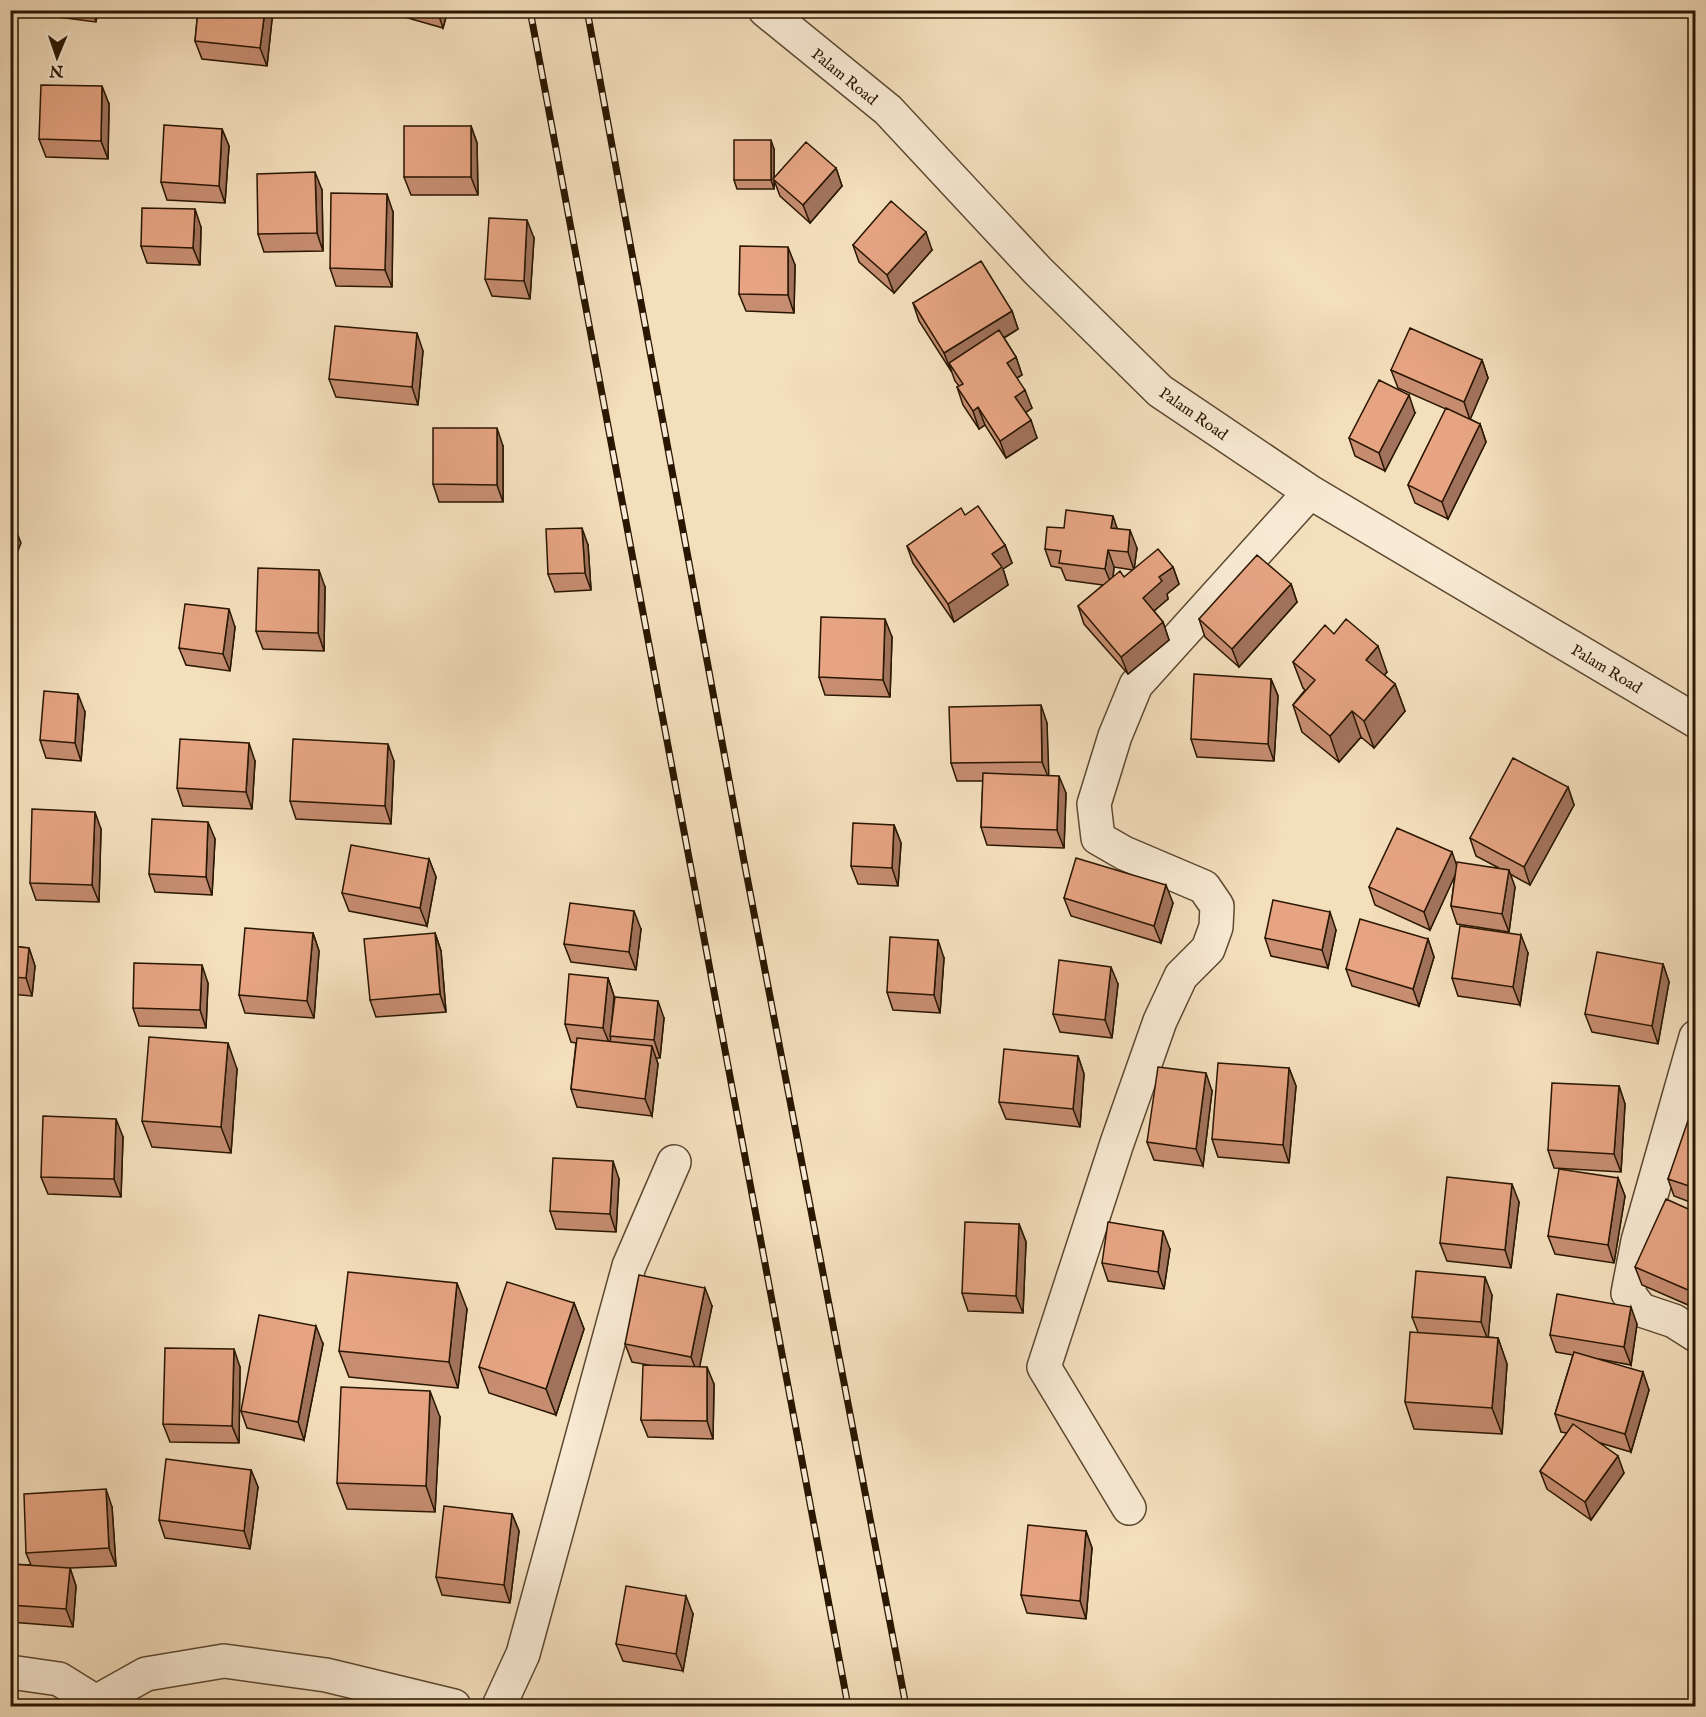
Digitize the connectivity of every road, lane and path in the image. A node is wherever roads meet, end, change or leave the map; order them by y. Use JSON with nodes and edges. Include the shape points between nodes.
{"nodes":[{"id":1,"x":765,"y":10,"type":"edge"},
{"id":2,"x":1310,"y":492,"type":"junction"},
{"id":3,"x":1695,"y":721,"type":"edge"},
{"id":4,"x":1695,"y":1037,"type":"edge"},
{"id":5,"x":674,"y":1162,"type":"dead end"},
{"id":6,"x":1695,"y":1335,"type":"edge"},
{"id":7,"x":1129,"y":1508,"type":"dead end"},
{"id":8,"x":10,"y":1672,"type":"edge"},
{"id":9,"x":98,"y":1704,"type":"edge"},
{"id":10,"x":453,"y":1707,"type":"edge"},
{"id":11,"x":499,"y":1707,"type":"edge"}],
"edges":[{"from":1,"to":2,"type":"street","name":"Palam Road","via":[[888,110],[1038,271],[1160,391]]},
{"from":2,"to":3,"type":"street","name":"Palam Road"},
{"from":2,"to":7,"type":"street","via":[[1136,685],[1094,804],[1098,838],[1204,887],[1217,906],[1216,927],[1208,949],[1181,976],[1160,1021],[1044,1367]]},
{"from":4,"to":6,"type":"street","via":[[1638,1241],[1628,1293],[1641,1310],[1674,1321]]},
{"from":5,"to":11,"type":"street","via":[[629,1266],[526,1643]]},
{"from":8,"to":9,"type":"street","via":[[59,1679]]},
{"from":9,"to":10,"type":"street","via":[[146,1674],[224,1661],[326,1675]]}]}
